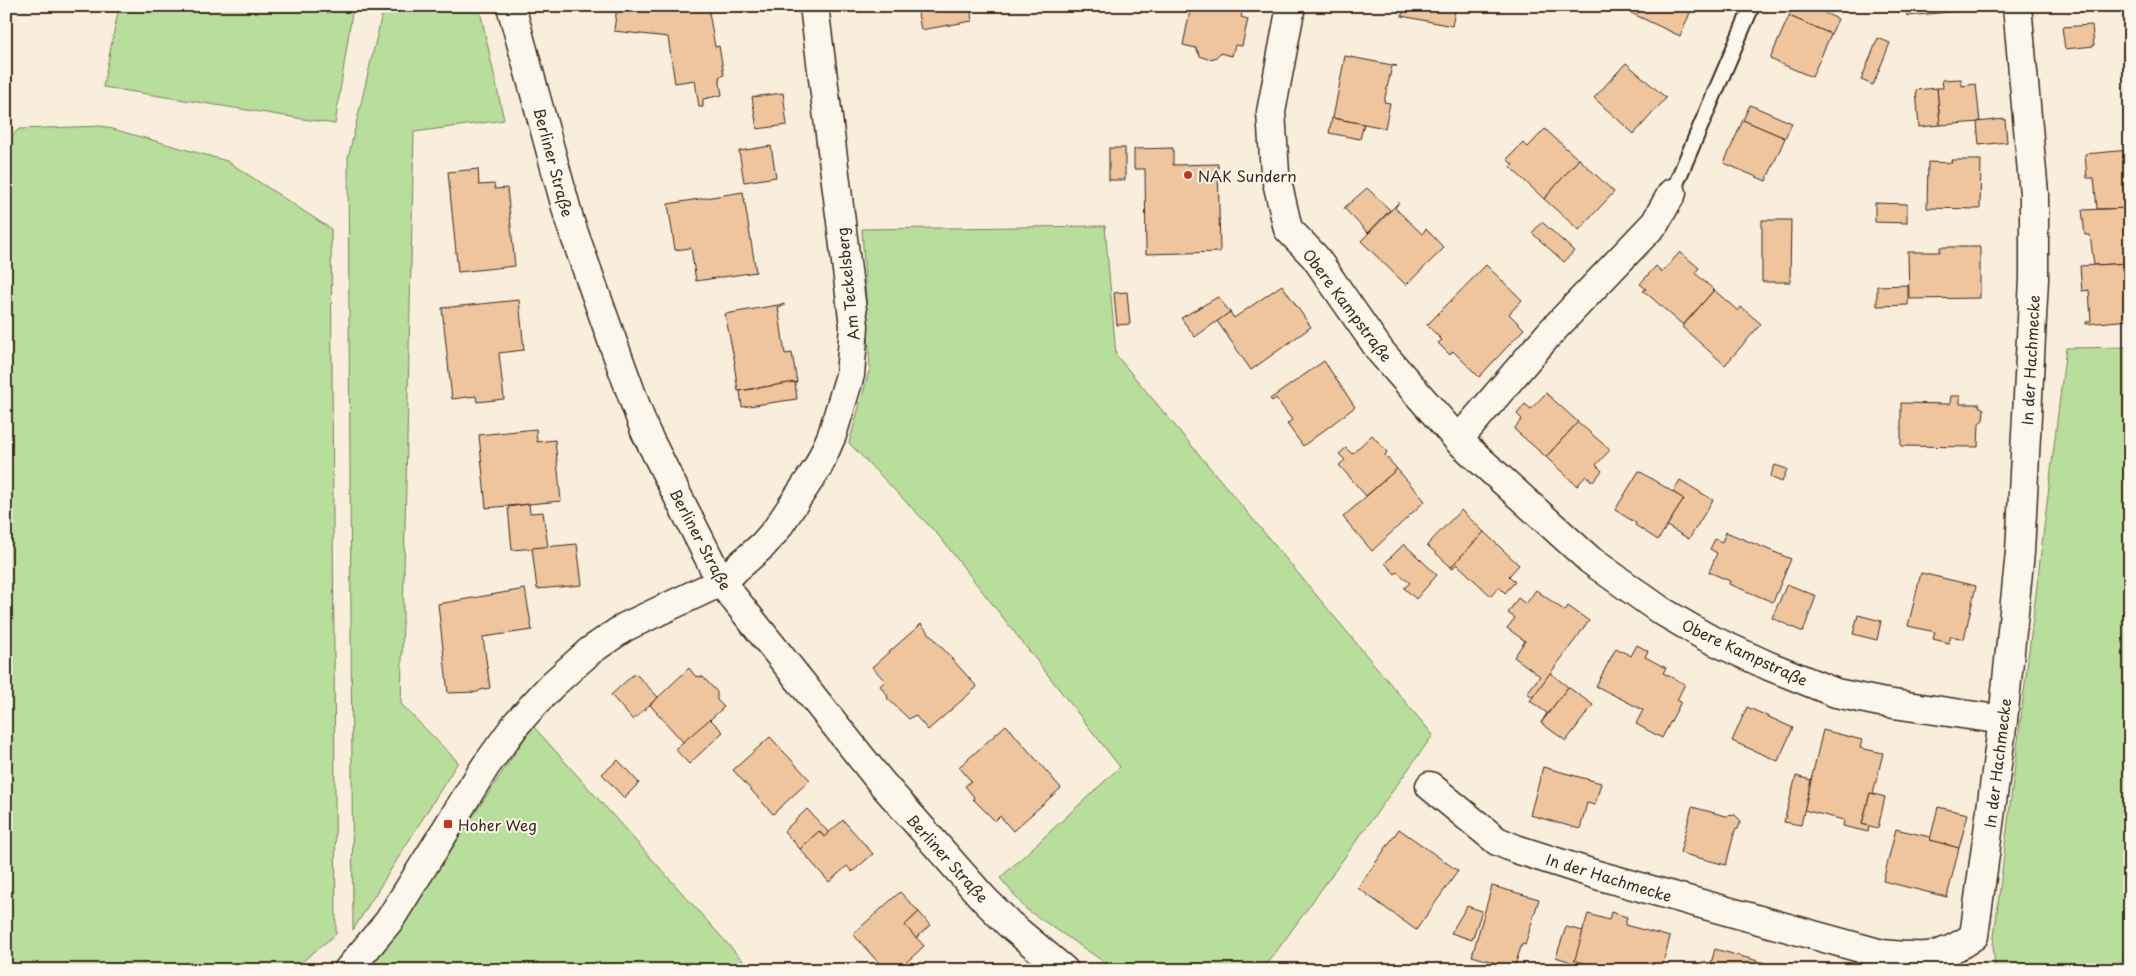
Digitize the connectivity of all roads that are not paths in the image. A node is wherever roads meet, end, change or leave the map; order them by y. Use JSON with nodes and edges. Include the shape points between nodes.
{"nodes":[{"id":1,"x":512,"y":6,"type":"edge"},
{"id":2,"x":814,"y":6,"type":"edge"},
{"id":3,"x":1291,"y":6,"type":"edge"},
{"id":4,"x":1752,"y":6,"type":"edge"},
{"id":5,"x":2017,"y":6,"type":"edge"},
{"id":6,"x":1672,"y":193,"type":"joint"},
{"id":7,"x":1458,"y":440,"type":"junction"},
{"id":8,"x":721,"y":582,"type":"junction"},
{"id":9,"x":2003,"y":720,"type":"junction"},
{"id":10,"x":1430,"y":786,"type":"dead end"},
{"id":11,"x":348,"y":970,"type":"edge"},
{"id":12,"x":1064,"y":970,"type":"edge"}],
"edges":[{"from":1,"to":8,"type":"street","name":"Berliner Straße","via":[[570,222],[612,343],[645,431]]},
{"from":2,"to":8,"type":"street","name":"Am Teckelsberg","via":[[854,326],[850,375],[826,452],[802,493],[763,545]]},
{"from":3,"to":7,"type":"street","name":"Obere Kampstraße","via":[[1271,112],[1275,173],[1288,229],[1315,257],[1382,352]]},
{"from":4,"to":6,"type":"lane"},
{"from":5,"to":9,"type":"street","name":"In der Hachmecke","via":[[2034,194],[2034,279],[2020,552]]},
{"from":6,"to":7,"type":"street","via":[[1655,223],[1549,334]]},
{"from":7,"to":9,"type":"street","name":"Obere Kampstraße","via":[[1590,560],[1660,610],[1706,637],[1836,693]]},
{"from":8,"to":11,"type":"street","via":[[625,627],[590,651],[551,686],[517,723],[389,921]]},
{"from":8,"to":12,"type":"street","name":"Berliner Straße","via":[[880,781],[970,883],[1008,924]]},
{"from":9,"to":10,"type":"street","name":"In der Hachmecke","via":[[1974,936],[1963,944],[1924,958],[1882,954],[1596,875],[1516,849],[1497,841]]}]}
